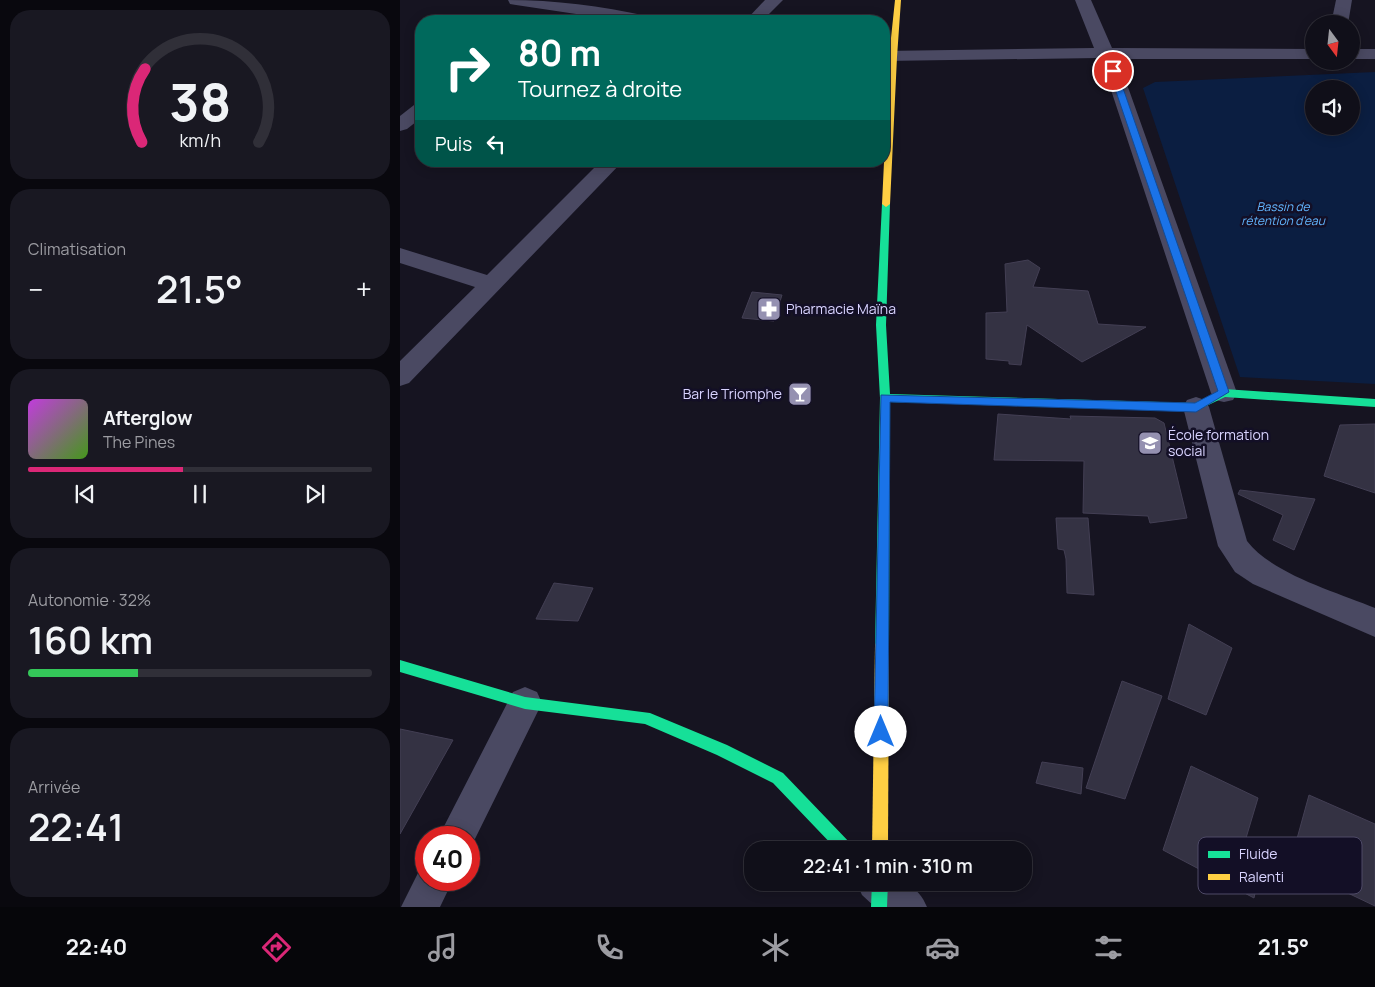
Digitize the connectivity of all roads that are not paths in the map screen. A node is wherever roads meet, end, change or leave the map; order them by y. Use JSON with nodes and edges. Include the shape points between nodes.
{"nodes":[{"id":1,"x":516,"y":0,"type":"edge"},
{"id":2,"x":625,"y":0,"type":"edge"},
{"id":3,"x":775,"y":0,"type":"edge"},
{"id":4,"x":898,"y":0,"type":"edge"},
{"id":5,"x":1083,"y":0,"type":"edge"},
{"id":6,"x":1344,"y":0,"type":"edge"},
{"id":7,"x":556,"y":7,"type":"junction"},
{"id":8,"x":612,"y":13,"type":"junction"},
{"id":9,"x":546,"y":15,"type":"edge"},
{"id":10,"x":621,"y":15,"type":"edge"},
{"id":11,"x":759,"y":15,"type":"edge"},
{"id":12,"x":1341,"y":15,"type":"edge"},
{"id":13,"x":890,"y":45,"type":"edge"},
{"id":14,"x":1105,"y":53,"type":"junction"},
{"id":15,"x":1305,"y":54,"type":"edge"},
{"id":16,"x":1360,"y":54,"type":"edge"},
{"id":17,"x":1375,"y":54,"type":"edge"},
{"id":18,"x":890,"y":56,"type":"edge"},
{"id":19,"x":415,"y":114,"type":"edge"},
{"id":20,"x":400,"y":125,"type":"edge"},
{"id":21,"x":607,"y":167,"type":"edge"},
{"id":22,"x":885,"y":167,"type":"edge"},
{"id":23,"x":400,"y":255,"type":"edge"},
{"id":24,"x":490,"y":284,"type":"junction"},
{"id":25,"x":400,"y":377,"type":"edge"},
{"id":26,"x":1224,"y":392,"type":"junction"},
{"id":27,"x":885,"y":398,"type":"junction"},
{"id":28,"x":1375,"y":403,"type":"edge"},
{"id":29,"x":1196,"y":408,"type":"junction"},
{"id":30,"x":1375,"y":623,"type":"edge"},
{"id":31,"x":400,"y":666,"type":"edge"},
{"id":32,"x":526,"y":703,"type":"junction"},
{"id":33,"x":462,"y":826,"type":"edge"},
{"id":34,"x":838,"y":841,"type":"edge"},
{"id":35,"x":880,"y":841,"type":"edge"},
{"id":36,"x":428,"y":891,"type":"edge"},
{"id":37,"x":420,"y":907,"type":"edge"}],
"edges":[{"from":1,"to":7,"type":"street"},
{"from":2,"to":8,"type":"street"},
{"from":3,"to":11,"type":"street"},
{"from":4,"to":13,"type":"street"},
{"from":5,"to":14,"type":"street"},
{"from":6,"to":12,"type":"street"},
{"from":7,"to":8,"type":"street"},
{"from":7,"to":9,"type":"street"},
{"from":8,"to":10,"type":"street"},
{"from":14,"to":15,"type":"street"},
{"from":14,"to":18,"type":"street"},
{"from":14,"to":26,"type":"street"},
{"from":16,"to":17,"type":"street"},
{"from":19,"to":20,"type":"street"},
{"from":21,"to":24,"type":"street"},
{"from":22,"to":27,"type":"street","via":[[881,325]]},
{"from":23,"to":24,"type":"street"},
{"from":24,"to":25,"type":"street"},
{"from":26,"to":28,"type":"street"},
{"from":26,"to":29,"type":"street"},
{"from":27,"to":29,"type":"street"},
{"from":27,"to":35,"type":"street"},
{"from":29,"to":30,"type":"street","via":[[1233,546],[1246,563],[1264,575]]},
{"from":31,"to":32,"type":"street"},
{"from":32,"to":33,"type":"street"},
{"from":32,"to":34,"type":"street","via":[[645,718],[722,750],[778,778]]},
{"from":36,"to":37,"type":"street"}]}
